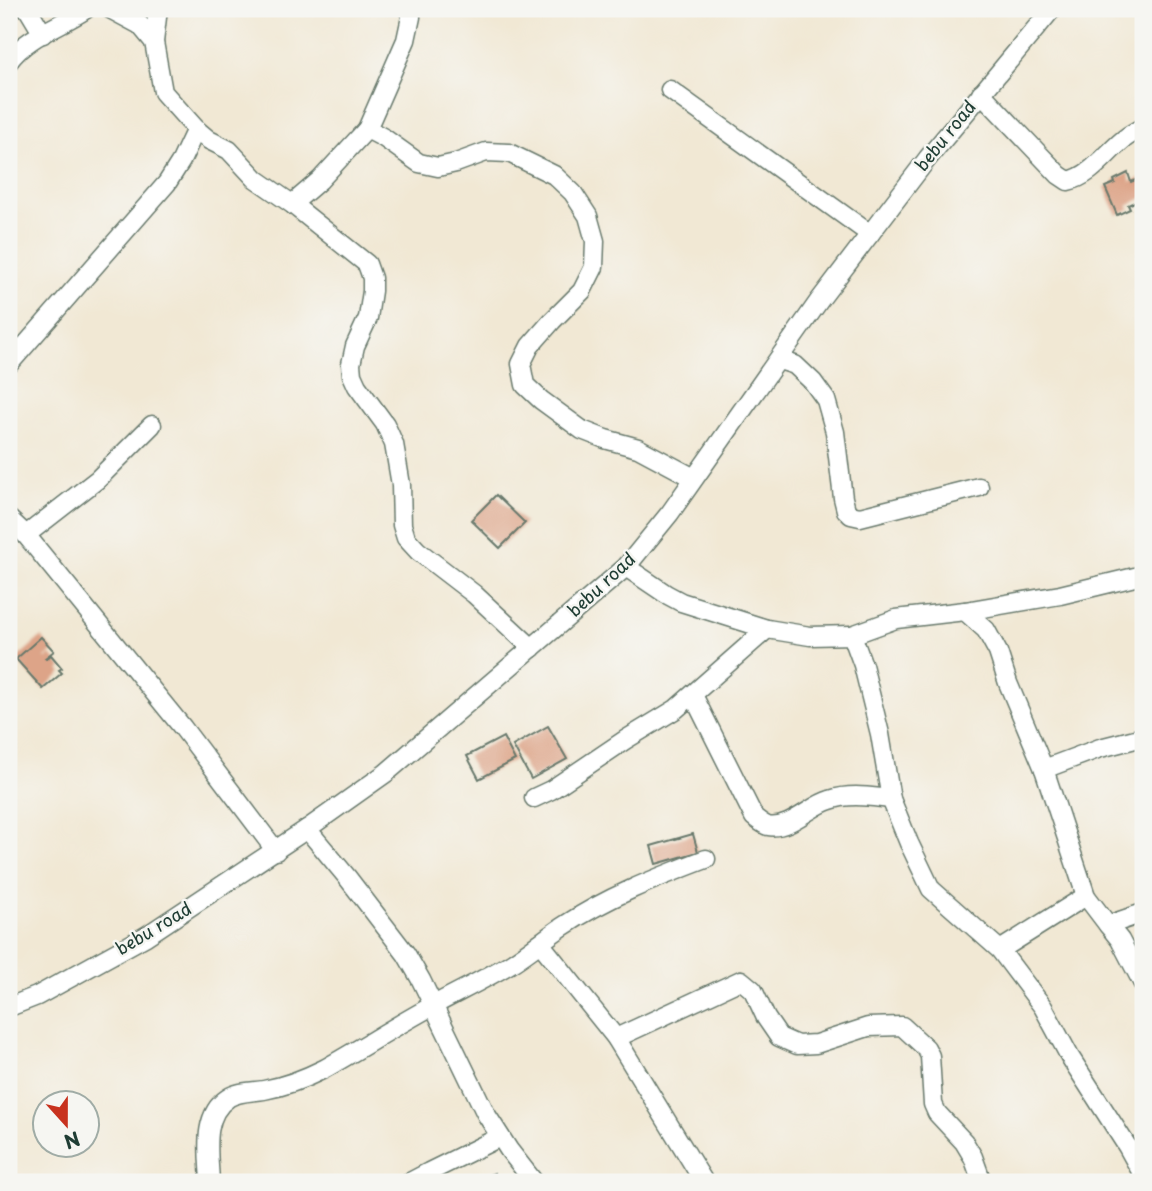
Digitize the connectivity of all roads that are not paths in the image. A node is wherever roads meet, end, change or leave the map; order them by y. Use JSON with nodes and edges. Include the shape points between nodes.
{"nodes":[{"id":1,"x":28,"y":9,"type":"edge"},
{"id":2,"x":86,"y":9,"type":"edge"},
{"id":3,"x":110,"y":9,"type":"edge"},
{"id":4,"x":158,"y":9,"type":"edge"},
{"id":5,"x":410,"y":9,"type":"edge"},
{"id":6,"x":1046,"y":11,"type":"edge"},
{"id":7,"x":43,"y":34,"type":"junction"},
{"id":8,"x":154,"y":42,"type":"junction"},
{"id":9,"x":9,"y":61,"type":"edge"},
{"id":10,"x":670,"y":90,"type":"dead end"},
{"id":11,"x":981,"y":93,"type":"junction"},
{"id":12,"x":1143,"y":127,"type":"edge"},
{"id":13,"x":196,"y":129,"type":"junction"},
{"id":14,"x":366,"y":129,"type":"junction"},
{"id":15,"x":292,"y":204,"type":"junction"},
{"id":16,"x":870,"y":234,"type":"junction"},
{"id":17,"x":779,"y":359,"type":"junction"},
{"id":18,"x":9,"y":364,"type":"edge"},
{"id":19,"x":152,"y":425,"type":"dead end"},
{"id":20,"x":694,"y":478,"type":"junction"},
{"id":21,"x":979,"y":487,"type":"dead end"},
{"id":22,"x":9,"y":519,"type":"edge"},
{"id":23,"x":26,"y":535,"type":"junction"},
{"id":24,"x":625,"y":567,"type":"junction"},
{"id":25,"x":1143,"y":575,"type":"edge"},
{"id":26,"x":965,"y":611,"type":"junction"},
{"id":27,"x":767,"y":629,"type":"junction"},
{"id":28,"x":852,"y":635,"type":"junction"},
{"id":29,"x":532,"y":648,"type":"junction"},
{"id":30,"x":693,"y":695,"type":"junction"},
{"id":31,"x":1143,"y":737,"type":"edge"},
{"id":32,"x":1044,"y":769,"type":"junction"},
{"id":33,"x":534,"y":798,"type":"dead end"},
{"id":34,"x":891,"y":799,"type":"junction"},
{"id":35,"x":307,"y":830,"type":"junction"},
{"id":36,"x":276,"y":851,"type":"junction"},
{"id":37,"x":706,"y":859,"type":"dead end"},
{"id":38,"x":1086,"y":897,"type":"junction"},
{"id":39,"x":1143,"y":913,"type":"edge"},
{"id":40,"x":1108,"y":925,"type":"junction"},
{"id":41,"x":540,"y":943,"type":"junction"},
{"id":42,"x":1000,"y":950,"type":"junction"},
{"id":43,"x":1143,"y":984,"type":"edge"},
{"id":44,"x":433,"y":1005,"type":"junction"},
{"id":45,"x":9,"y":1007,"type":"edge"},
{"id":46,"x":616,"y":1038,"type":"junction"},
{"id":47,"x":500,"y":1138,"type":"junction"},
{"id":48,"x":1143,"y":1175,"type":"edge"},
{"id":49,"x":210,"y":1182,"type":"edge"},
{"id":50,"x":410,"y":1182,"type":"edge"},
{"id":51,"x":534,"y":1182,"type":"edge"},
{"id":52,"x":704,"y":1182,"type":"edge"},
{"id":53,"x":982,"y":1182,"type":"edge"}],
"edges":[{"from":1,"to":7,"type":"street"},
{"from":2,"to":7,"type":"street"},
{"from":3,"to":8,"type":"street","via":[[140,25]]},
{"from":4,"to":8,"type":"street"},
{"from":5,"to":14,"type":"street","via":[[406,40]]},
{"from":6,"to":11,"type":"street","name":"bebu road"},
{"from":7,"to":9,"type":"street"},
{"from":8,"to":13,"type":"street","via":[[163,92]]},
{"from":10,"to":16,"type":"street"},
{"from":11,"to":12,"type":"street","via":[[1068,181],[1089,171]]},
{"from":11,"to":16,"type":"street","name":"bebu road"},
{"from":13,"to":15,"type":"street","via":[[229,150],[256,179]]},
{"from":13,"to":18,"type":"street","via":[[167,183]]},
{"from":14,"to":15,"type":"street"},
{"from":14,"to":20,"type":"street","via":[[419,163],[438,167],[486,152],[509,153],[554,175],[573,193],[589,216],[596,241],[594,267],[582,291],[530,346],[521,364],[526,385],[582,430],[638,448]]},
{"from":15,"to":29,"type":"street","via":[[367,264],[372,278],[368,318],[355,346],[352,375],[394,443],[406,538]]},
{"from":16,"to":17,"type":"street","name":"bebu road"},
{"from":17,"to":20,"type":"street","name":"bebu road"},
{"from":17,"to":21,"type":"street","via":[[795,365],[826,400],[843,498],[851,515],[860,517]]},
{"from":19,"to":23,"type":"street","via":[[98,479]]},
{"from":20,"to":24,"type":"street","name":"bebu road"},
{"from":22,"to":23,"type":"street"},
{"from":23,"to":36,"type":"street"},
{"from":24,"to":27,"type":"street","via":[[681,603]]},
{"from":24,"to":29,"type":"street","name":"bebu road"},
{"from":25,"to":26,"type":"street"},
{"from":26,"to":28,"type":"street","via":[[896,619]]},
{"from":26,"to":32,"type":"street","via":[[986,630],[998,652]]},
{"from":27,"to":28,"type":"street","via":[[810,636]]},
{"from":27,"to":30,"type":"street"},
{"from":28,"to":34,"type":"street","via":[[880,734]]},
{"from":29,"to":35,"type":"street","name":"bebu road","via":[[386,773]]},
{"from":30,"to":33,"type":"street"},
{"from":30,"to":34,"type":"street","via":[[754,817],[767,826],[799,817],[828,800],[852,795]]},
{"from":31,"to":32,"type":"street"},
{"from":32,"to":38,"type":"street"},
{"from":34,"to":42,"type":"street","via":[[931,889]]},
{"from":35,"to":36,"type":"street","name":"bebu road"},
{"from":35,"to":44,"type":"street","via":[[406,954]]},
{"from":36,"to":45,"type":"street","name":"bebu road","via":[[146,936]]},
{"from":37,"to":41,"type":"street","via":[[616,895]]},
{"from":38,"to":40,"type":"street"},
{"from":38,"to":42,"type":"street"},
{"from":39,"to":40,"type":"street"},
{"from":40,"to":43,"type":"street"},
{"from":41,"to":44,"type":"street"},
{"from":41,"to":46,"type":"street"},
{"from":42,"to":48,"type":"street","via":[[1043,1007]]},
{"from":44,"to":47,"type":"street"},
{"from":44,"to":49,"type":"street","via":[[301,1081],[227,1098],[214,1112],[209,1128]]},
{"from":46,"to":52,"type":"street"},
{"from":46,"to":53,"type":"street","via":[[741,980],[753,990],[779,1037],[797,1045],[816,1044],[868,1027],[902,1026],[926,1048],[933,1104],[964,1142]]},
{"from":47,"to":50,"type":"street"},
{"from":47,"to":51,"type":"street"}]}
